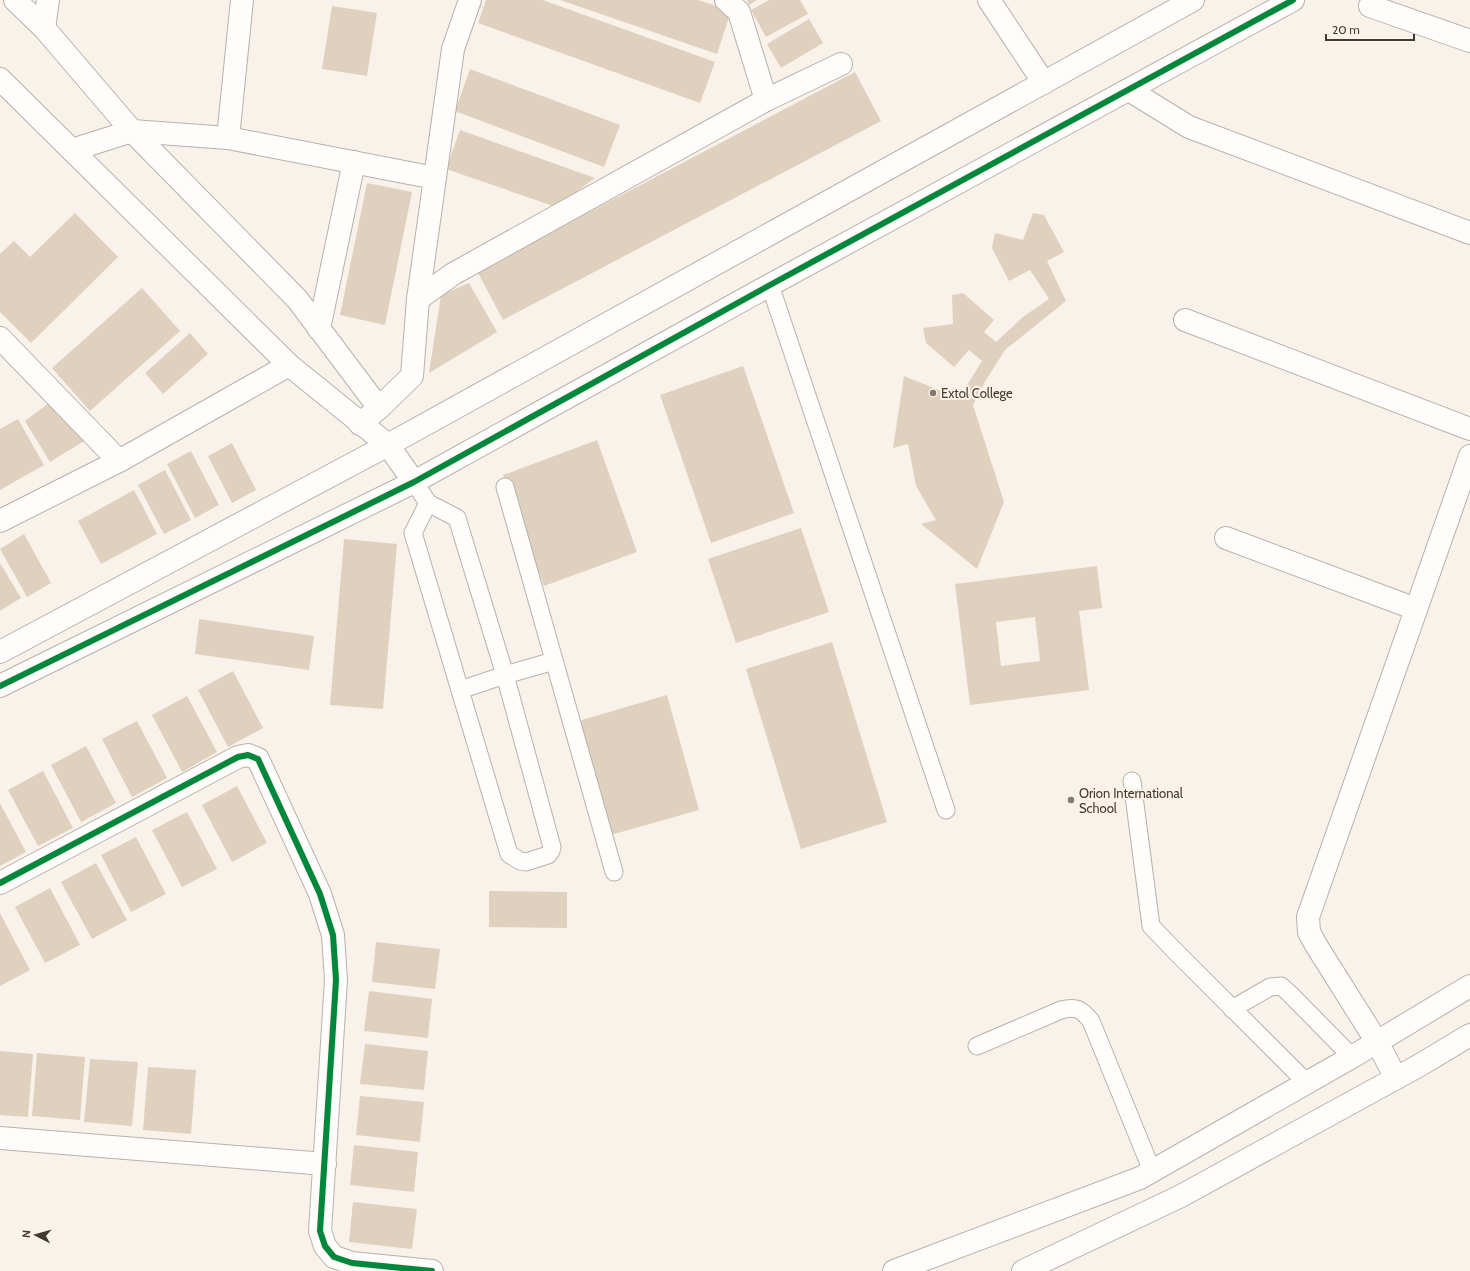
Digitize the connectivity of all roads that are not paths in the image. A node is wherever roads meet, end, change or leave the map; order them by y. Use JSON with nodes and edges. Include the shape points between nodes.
{"nodes":[{"id":1,"x":15,"y":0,"type":"edge"},
{"id":2,"x":48,"y":0,"type":"edge"},
{"id":3,"x":242,"y":0,"type":"edge"},
{"id":4,"x":470,"y":0,"type":"edge"},
{"id":5,"x":726,"y":0,"type":"edge"},
{"id":6,"x":989,"y":0,"type":"edge"},
{"id":7,"x":1193,"y":0,"type":"edge"},
{"id":8,"x":1293,"y":0,"type":"edge"},
{"id":9,"x":1370,"y":6,"type":"dead end"},
{"id":10,"x":44,"y":28,"type":"junction"},
{"id":11,"x":1470,"y":41,"type":"edge"},
{"id":12,"x":841,"y":64,"type":"dead end"},
{"id":13,"x":0,"y":79,"type":"edge"},
{"id":14,"x":1044,"y":83,"type":"junction"},
{"id":15,"x":1129,"y":90,"type":"junction"},
{"id":16,"x":766,"y":100,"type":"junction"},
{"id":17,"x":132,"y":130,"type":"junction"},
{"id":18,"x":228,"y":138,"type":"junction"},
{"id":19,"x":72,"y":150,"type":"junction"},
{"id":20,"x":354,"y":162,"type":"junction"},
{"id":21,"x":435,"y":178,"type":"junction"},
{"id":22,"x":1470,"y":233,"type":"edge"},
{"id":23,"x":770,"y":285,"type":"junction"},
{"id":24,"x":418,"y":300,"type":"junction"},
{"id":25,"x":1185,"y":320,"type":"dead end"},
{"id":26,"x":319,"y":329,"type":"junction"},
{"id":27,"x":0,"y":338,"type":"edge"},
{"id":28,"x":289,"y":365,"type":"junction"},
{"id":29,"x":379,"y":408,"type":"junction"},
{"id":30,"x":360,"y":424,"type":"junction"},
{"id":31,"x":1470,"y":429,"type":"edge"},
{"id":32,"x":388,"y":445,"type":"junction"},
{"id":33,"x":1470,"y":456,"type":"edge"},
{"id":34,"x":118,"y":461,"type":"junction"},
{"id":35,"x":414,"y":482,"type":"junction"},
{"id":36,"x":505,"y":487,"type":"dead end"},
{"id":37,"x":428,"y":503,"type":"junction"},
{"id":38,"x":0,"y":521,"type":"edge"},
{"id":39,"x":1226,"y":538,"type":"dead end"},
{"id":40,"x":1416,"y":609,"type":"junction"},
{"id":41,"x":0,"y":652,"type":"edge"},
{"id":42,"x":554,"y":661,"type":"junction"},
{"id":43,"x":505,"y":675,"type":"junction"},
{"id":44,"x":0,"y":686,"type":"edge"},
{"id":45,"x":460,"y":690,"type":"junction"},
{"id":46,"x":1132,"y":781,"type":"dead end"},
{"id":47,"x":946,"y":810,"type":"dead end"},
{"id":48,"x":614,"y":872,"type":"dead end"},
{"id":49,"x":0,"y":883,"type":"edge"},
{"id":50,"x":1470,"y":986,"type":"edge"},
{"id":51,"x":1232,"y":1009,"type":"junction"},
{"id":52,"x":1470,"y":1035,"type":"edge"},
{"id":53,"x":1376,"y":1042,"type":"junction"},
{"id":54,"x":977,"y":1046,"type":"dead end"},
{"id":55,"x":1352,"y":1057,"type":"junction"},
{"id":56,"x":1396,"y":1078,"type":"junction"},
{"id":57,"x":1306,"y":1082,"type":"junction"},
{"id":58,"x":0,"y":1138,"type":"edge"},
{"id":59,"x":325,"y":1164,"type":"junction"},
{"id":60,"x":1152,"y":1171,"type":"junction"},
{"id":61,"x":1123,"y":1185,"type":"junction"},
{"id":62,"x":1139,"y":1216,"type":"junction"},
{"id":63,"x":927,"y":1265,"type":"edge"},
{"id":64,"x":432,"y":1271,"type":"edge"},
{"id":65,"x":894,"y":1271,"type":"edge"},
{"id":66,"x":1023,"y":1271,"type":"edge"}],
"edges":[{"from":1,"to":10,"type":"street"},
{"from":2,"to":10,"type":"street"},
{"from":3,"to":18,"type":"street"},
{"from":4,"to":21,"type":"street","via":[[453,50]]},
{"from":5,"to":16,"type":"street","via":[[739,12]]},
{"from":6,"to":14,"type":"street"},
{"from":7,"to":14,"type":"street"},
{"from":8,"to":15,"type":"street"},
{"from":9,"to":11,"type":"street"},
{"from":10,"to":17,"type":"street"},
{"from":12,"to":16,"type":"street"},
{"from":13,"to":19,"type":"street"},
{"from":14,"to":32,"type":"street"},
{"from":15,"to":22,"type":"street","via":[[1205,134]]},
{"from":15,"to":23,"type":"street"},
{"from":16,"to":24,"type":"street","via":[[453,274]]},
{"from":17,"to":18,"type":"street"},
{"from":17,"to":19,"type":"street"},
{"from":17,"to":26,"type":"street","via":[[296,299]]},
{"from":18,"to":20,"type":"street"},
{"from":19,"to":28,"type":"street"},
{"from":20,"to":21,"type":"street"},
{"from":20,"to":26,"type":"street"},
{"from":21,"to":24,"type":"street"},
{"from":23,"to":35,"type":"street"},
{"from":23,"to":47,"type":"lane"},
{"from":24,"to":29,"type":"street","via":[[412,376]]},
{"from":25,"to":31,"type":"street"},
{"from":26,"to":29,"type":"street"},
{"from":27,"to":34,"type":"street"},
{"from":28,"to":30,"type":"street"},
{"from":28,"to":34,"type":"street"},
{"from":29,"to":30,"type":"street"},
{"from":30,"to":32,"type":"street"},
{"from":32,"to":35,"type":"street"},
{"from":32,"to":41,"type":"street"},
{"from":33,"to":40,"type":"street"},
{"from":34,"to":38,"type":"street"},
{"from":35,"to":37,"type":"lane"},
{"from":35,"to":44,"type":"street"},
{"from":36,"to":42,"type":"lane"},
{"from":37,"to":43,"type":"lane","via":[[457,518]]},
{"from":37,"to":45,"type":"lane","via":[[413,532]]},
{"from":39,"to":40,"type":"street"},
{"from":40,"to":53,"type":"street","via":[[1308,917],[1309,932],[1316,945]]},
{"from":42,"to":43,"type":"lane"},
{"from":42,"to":48,"type":"lane"},
{"from":43,"to":45,"type":"lane"},
{"from":43,"to":45,"type":"lane","via":[[552,847],[548,855],[526,862],[509,854]]},
{"from":46,"to":51,"type":"lane","via":[[1151,926]]},
{"from":49,"to":59,"type":"street","via":[[238,757],[248,755],[258,760],[320,894],[333,935],[336,980]]},
{"from":50,"to":53,"type":"street"},
{"from":51,"to":55,"type":"lane","via":[[1270,987],[1281,986]]},
{"from":51,"to":57,"type":"lane"},
{"from":52,"to":56,"type":"street"},
{"from":53,"to":55,"type":"street"},
{"from":53,"to":56,"type":"street"},
{"from":54,"to":60,"type":"lane","via":[[1061,1010],[1082,1010],[1091,1021]]},
{"from":55,"to":57,"type":"street"},
{"from":56,"to":62,"type":"street","via":[[1180,1197]]},
{"from":57,"to":60,"type":"street"},
{"from":58,"to":59,"type":"street"},
{"from":59,"to":64,"type":"street","via":[[320,1230],[325,1246],[334,1256],[352,1263]]},
{"from":60,"to":61,"type":"street"},
{"from":61,"to":62,"type":"street"},
{"from":61,"to":63,"type":"street"},
{"from":62,"to":66,"type":"street"},
{"from":63,"to":65,"type":"street"}]}
